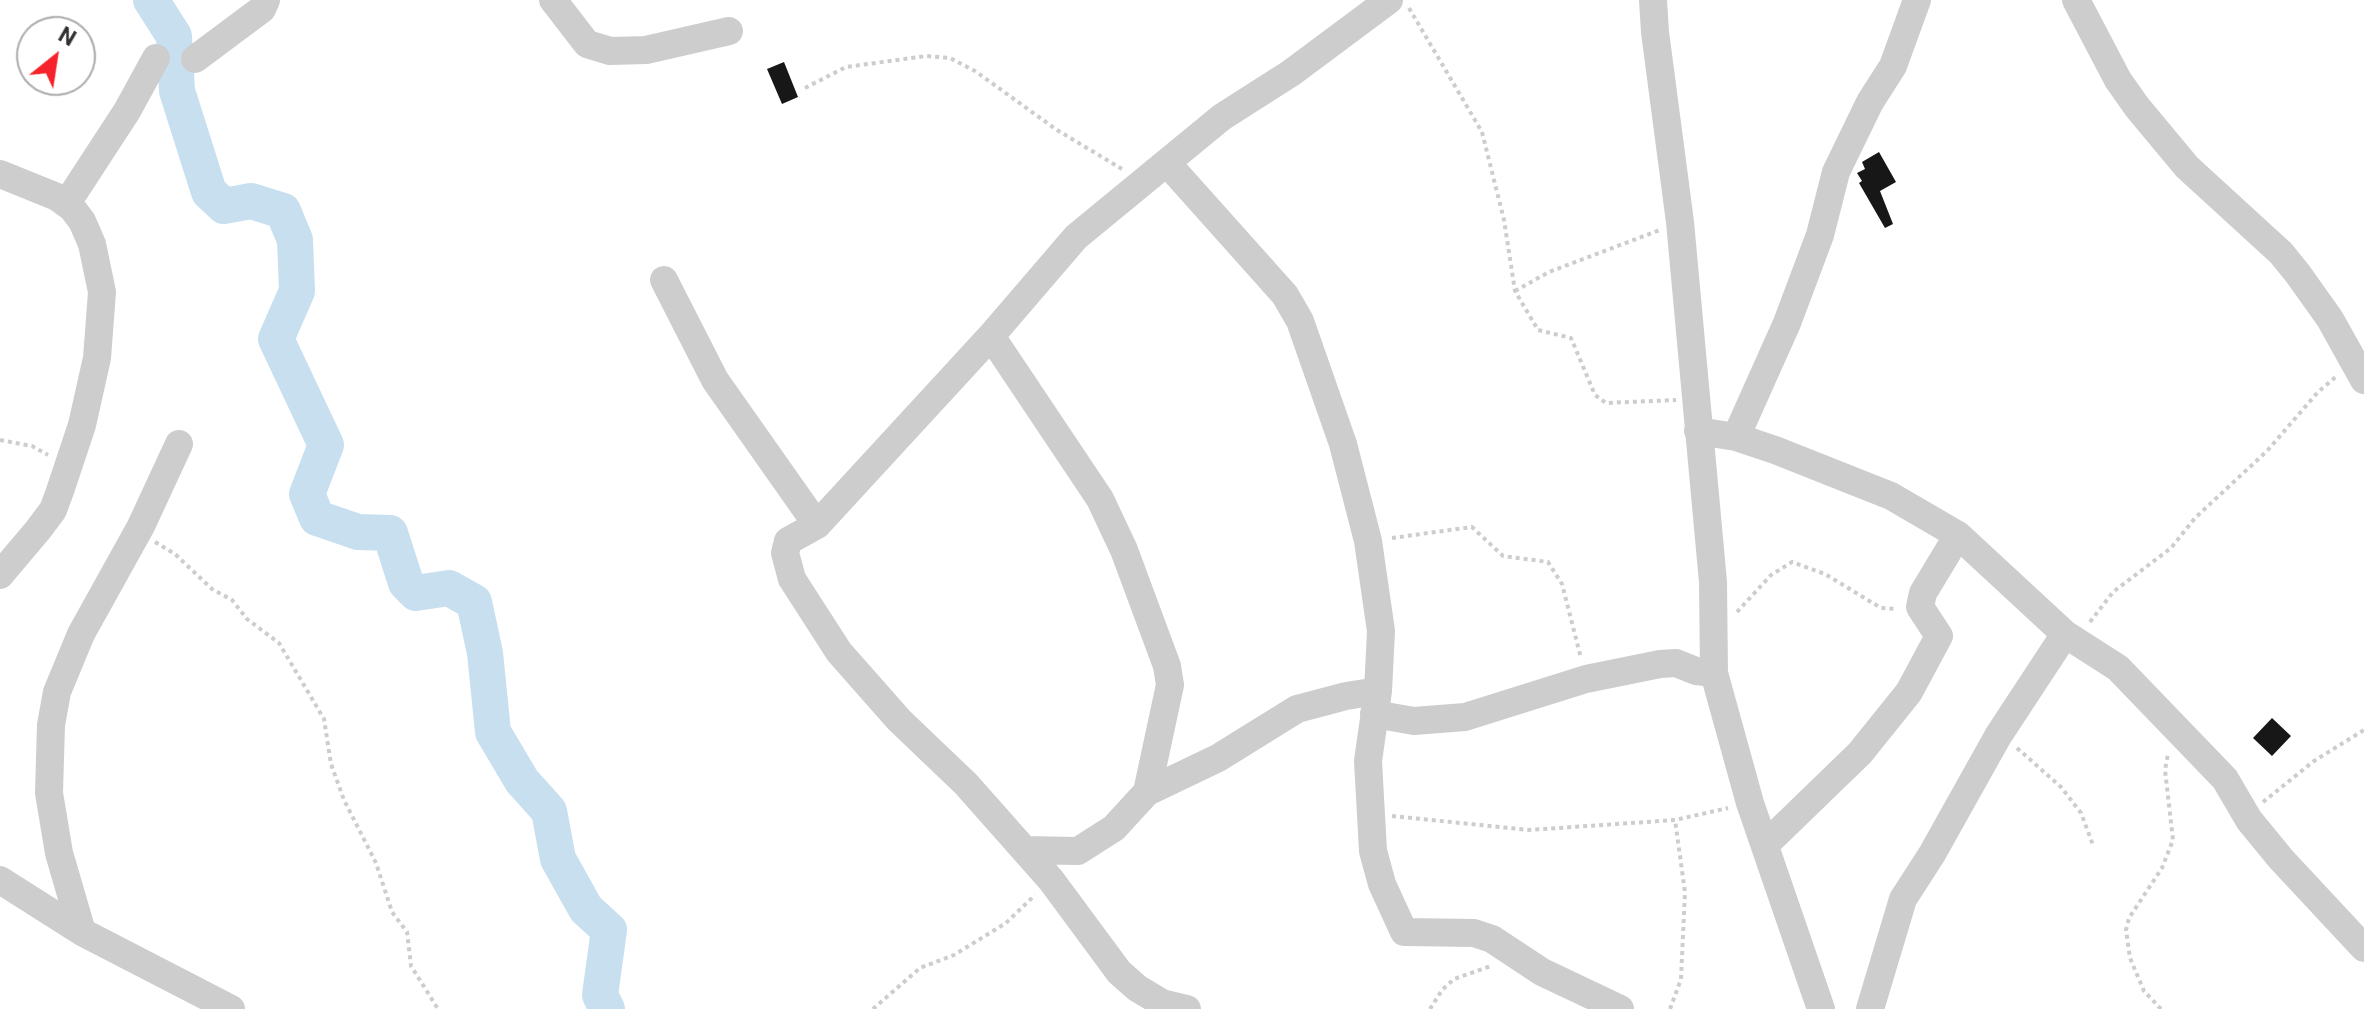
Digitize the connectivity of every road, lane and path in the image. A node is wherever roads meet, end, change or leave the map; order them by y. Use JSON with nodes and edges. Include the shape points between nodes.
{"nodes":[{"id":1,"x":266,"y":0,"type":"edge"},
{"id":2,"x":553,"y":0,"type":"edge"},
{"id":3,"x":1389,"y":0,"type":"edge"},
{"id":4,"x":1402,"y":0,"type":"edge"},
{"id":5,"x":1653,"y":0,"type":"edge"},
{"id":6,"x":1917,"y":0,"type":"edge"},
{"id":7,"x":2076,"y":0,"type":"edge"},
{"id":8,"x":729,"y":31,"type":"dead end"},
{"id":9,"x":156,"y":58,"type":"dead end"},
{"id":10,"x":195,"y":59,"type":"dead end"},
{"id":11,"x":805,"y":88,"type":"dead end"},
{"id":12,"x":1167,"y":163,"type":"junction"},
{"id":13,"x":0,"y":174,"type":"edge"},
{"id":14,"x":1144,"y":182,"type":"junction"},
{"id":15,"x":67,"y":203,"type":"junction"},
{"id":16,"x":1680,"y":222,"type":"junction"},
{"id":17,"x":664,"y":280,"type":"dead end"},
{"id":18,"x":1515,"y":291,"type":"junction"},
{"id":19,"x":991,"y":336,"type":"junction"},
{"id":20,"x":2361,"y":365,"type":"edge"},
{"id":21,"x":1695,"y":400,"type":"junction"},
{"id":22,"x":1698,"y":431,"type":"junction"},
{"id":23,"x":1736,"y":437,"type":"junction"},
{"id":24,"x":0,"y":440,"type":"edge"},
{"id":25,"x":179,"y":444,"type":"dead end"},
{"id":26,"x":68,"y":465,"type":"junction"},
{"id":27,"x":817,"y":525,"type":"junction"},
{"id":28,"x":141,"y":526,"type":"junction"},
{"id":29,"x":1958,"y":535,"type":"junction"},
{"id":30,"x":1368,"y":541,"type":"junction"},
{"id":31,"x":0,"y":575,"type":"edge"},
{"id":32,"x":1920,"y":607,"type":"junction"},
{"id":33,"x":2072,"y":637,"type":"junction"},
{"id":34,"x":1713,"y":638,"type":"junction"},
{"id":35,"x":1714,"y":673,"type":"junction"},
{"id":36,"x":1586,"y":679,"type":"junction"},
{"id":37,"x":1376,"y":702,"type":"junction"},
{"id":38,"x":2173,"y":724,"type":"junction"},
{"id":39,"x":2364,"y":730,"type":"edge"},
{"id":40,"x":1998,"y":736,"type":"junction"},
{"id":41,"x":1147,"y":792,"type":"junction"},
{"id":42,"x":1750,"y":803,"type":"junction"},
{"id":43,"x":1369,"y":813,"type":"junction"},
{"id":44,"x":1675,"y":820,"type":"junction"},
{"id":45,"x":2249,"y":820,"type":"junction"},
{"id":46,"x":1765,"y":845,"type":"junction"},
{"id":47,"x":2093,"y":845,"type":"dead end"},
{"id":48,"x":1025,"y":850,"type":"junction"},
{"id":49,"x":0,"y":880,"type":"edge"},
{"id":50,"x":1051,"y":880,"type":"junction"},
{"id":51,"x":82,"y":932,"type":"junction"},
{"id":52,"x":2364,"y":948,"type":"edge"},
{"id":53,"x":1519,"y":956,"type":"junction"},
{"id":54,"x":231,"y":1009,"type":"edge"},
{"id":55,"x":438,"y":1009,"type":"edge"},
{"id":56,"x":873,"y":1009,"type":"edge"},
{"id":57,"x":1187,"y":1009,"type":"edge"},
{"id":58,"x":1430,"y":1009,"type":"edge"},
{"id":59,"x":1620,"y":1009,"type":"edge"},
{"id":60,"x":1670,"y":1009,"type":"edge"},
{"id":61,"x":1821,"y":1009,"type":"edge"},
{"id":62,"x":1870,"y":1009,"type":"edge"},
{"id":63,"x":2161,"y":1009,"type":"edge"}],
"edges":[{"from":1,"to":10,"type":"street","via":[[262,9]]},
{"from":2,"to":8,"type":"street","via":[[587,44],[610,51],[646,50]]},
{"from":3,"to":12,"type":"street","via":[[1222,117]]},
{"from":4,"to":18,"type":"path","via":[[1482,132]]},
{"from":5,"to":16,"type":"street"},
{"from":6,"to":23,"type":"street","via":[[1893,66],[1836,172],[1820,235],[1787,323]]},
{"from":7,"to":20,"type":"street","via":[[2137,107],[2187,167],[2281,253]]},
{"from":9,"to":15,"type":"street"},
{"from":11,"to":14,"type":"path","via":[[846,67],[926,56],[950,58]]},
{"from":12,"to":14,"type":"street"},
{"from":12,"to":30,"type":"street","via":[[1285,295],[1300,321],[1343,444]]},
{"from":13,"to":15,"type":"street"},
{"from":14,"to":19,"type":"street","via":[[1076,237]]},
{"from":15,"to":26,"type":"street","via":[[92,244],[102,292],[97,358]]},
{"from":16,"to":18,"type":"path","via":[[1549,272]]},
{"from":16,"to":21,"type":"street"},
{"from":17,"to":27,"type":"street","via":[[715,380]]},
{"from":18,"to":21,"type":"path","via":[[1538,330],[1571,338],[1595,395],[1606,403]]},
{"from":19,"to":27,"type":"street"},
{"from":19,"to":41,"type":"street","via":[[1100,499],[1167,666],[1170,685]]},
{"from":20,"to":33,"type":"path","via":[[2318,392],[2171,548],[2113,592]]},
{"from":21,"to":22,"type":"street"},
{"from":22,"to":23,"type":"street"},
{"from":22,"to":34,"type":"street","via":[[1713,582]]},
{"from":23,"to":29,"type":"street","via":[[1891,496]]},
{"from":24,"to":26,"type":"path","via":[[32,446]]},
{"from":25,"to":28,"type":"street"},
{"from":26,"to":31,"type":"street","via":[[53,510]]},
{"from":27,"to":48,"type":"street","via":[[788,541],[785,553],[811,613],[899,720]]},
{"from":28,"to":51,"type":"street","via":[[68,662],[51,725],[53,820]]},
{"from":28,"to":55,"type":"path","via":[[144,536],[175,554],[279,643],[324,719],[344,800],[376,863],[392,912],[407,932],[411,966]]},
{"from":29,"to":32,"type":"street"},
{"from":29,"to":33,"type":"street"},
{"from":30,"to":36,"type":"path","via":[[1472,527],[1503,556],[1548,562],[1562,584]]},
{"from":30,"to":37,"type":"street","via":[[1381,631]]},
{"from":32,"to":34,"type":"path","via":[[1881,608],[1825,574],[1792,562],[1771,575]]},
{"from":32,"to":46,"type":"street","via":[[1939,636],[1909,692],[1860,753]]},
{"from":33,"to":38,"type":"street","via":[[2118,668]]},
{"from":33,"to":40,"type":"street"},
{"from":34,"to":35,"type":"street"},
{"from":35,"to":36,"type":"street","via":[[1676,663]]},
{"from":35,"to":42,"type":"street"},
{"from":36,"to":37,"type":"street","via":[[1465,717],[1414,721]]},
{"from":37,"to":41,"type":"street","via":[[1346,696],[1297,709],[1218,758]]},
{"from":37,"to":43,"type":"street","via":[[1368,761]]},
{"from":38,"to":45,"type":"street","via":[[2225,779]]},
{"from":38,"to":63,"type":"path","via":[[2165,770],[2173,840],[2126,930],[2139,980]]},
{"from":39,"to":45,"type":"path","via":[[2314,761],[2256,807]]},
{"from":40,"to":47,"type":"path","via":[[2061,787],[2081,813]]},
{"from":40,"to":62,"type":"street","via":[[1903,899]]},
{"from":41,"to":48,"type":"street","via":[[1114,828],[1078,851]]},
{"from":42,"to":44,"type":"path"},
{"from":42,"to":46,"type":"street"},
{"from":43,"to":44,"type":"path","via":[[1529,830]]},
{"from":43,"to":53,"type":"street","via":[[1379,873],[1404,932],[1474,933]]},
{"from":44,"to":60,"type":"path","via":[[1685,892],[1681,979]]},
{"from":45,"to":52,"type":"street"},
{"from":46,"to":61,"type":"street"},
{"from":48,"to":50,"type":"street"},
{"from":49,"to":51,"type":"street"},
{"from":50,"to":56,"type":"path","via":[[1006,923],[954,955],[920,968]]},
{"from":50,"to":57,"type":"street","via":[[1119,972],[1162,1003]]},
{"from":51,"to":54,"type":"street"},
{"from":53,"to":58,"type":"path","via":[[1454,979]]},
{"from":53,"to":59,"type":"street"}]}
